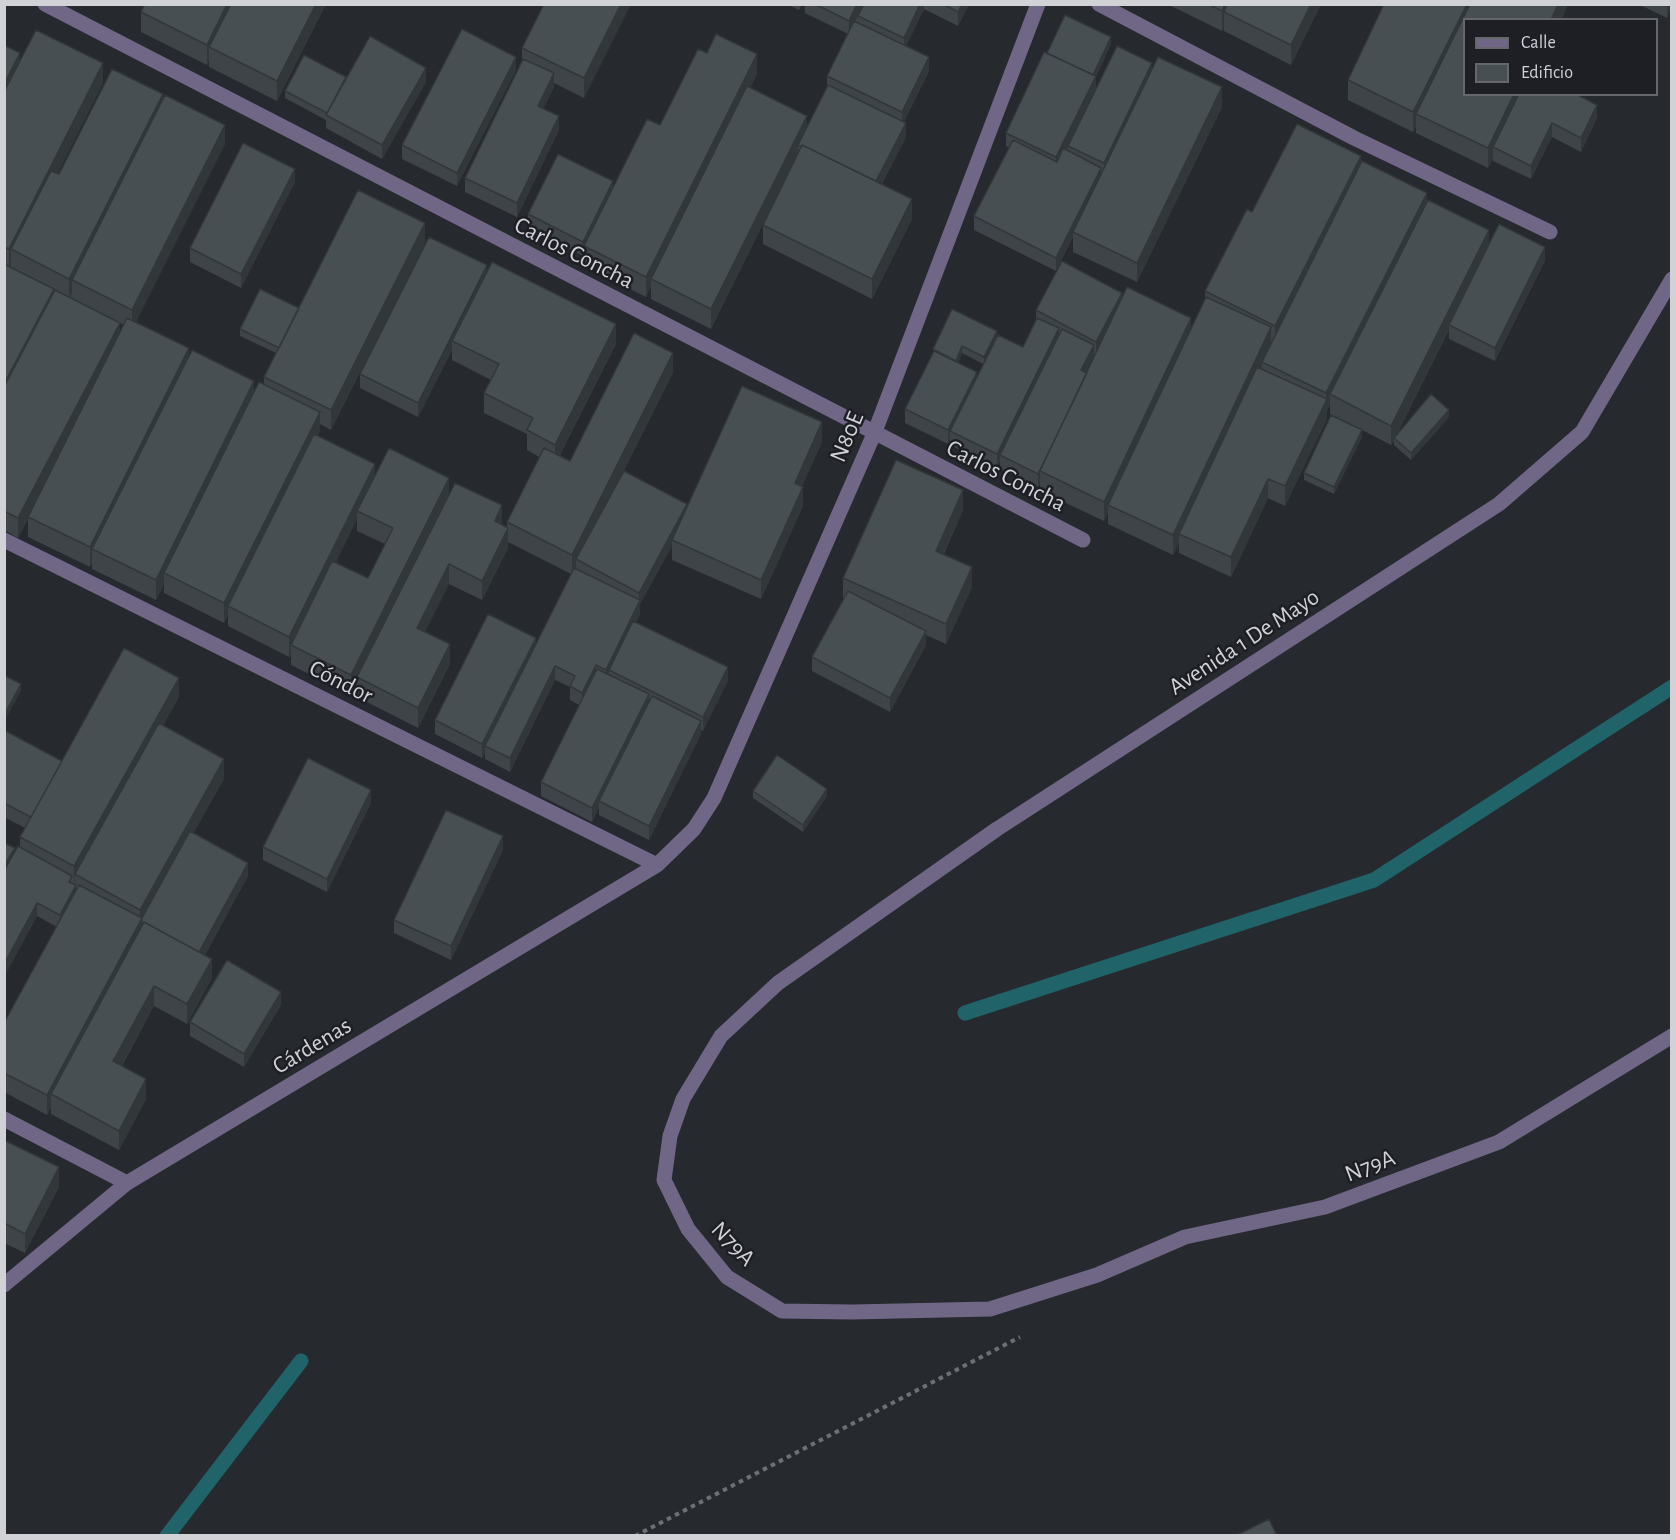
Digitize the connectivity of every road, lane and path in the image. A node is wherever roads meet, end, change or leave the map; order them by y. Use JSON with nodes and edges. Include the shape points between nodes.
{"nodes":[{"id":1,"x":45,"y":4,"type":"edge"},
{"id":2,"x":1038,"y":4,"type":"edge"},
{"id":3,"x":1099,"y":4,"type":"edge"},
{"id":4,"x":1550,"y":232,"type":"dead end"},
{"id":5,"x":1671,"y":279,"type":"edge"},
{"id":6,"x":874,"y":434,"type":"junction"},
{"id":7,"x":4,"y":540,"type":"edge"},
{"id":8,"x":1083,"y":540,"type":"dead end"},
{"id":9,"x":657,"y":865,"type":"junction"},
{"id":10,"x":778,"y":983,"type":"joint"},
{"id":11,"x":1671,"y":1036,"type":"edge"},
{"id":12,"x":4,"y":1119,"type":"edge"},
{"id":13,"x":126,"y":1183,"type":"junction"},
{"id":14,"x":4,"y":1285,"type":"edge"},
{"id":15,"x":1024,"y":1336,"type":"dead end"},
{"id":16,"x":635,"y":1536,"type":"edge"}],
"edges":[{"from":1,"to":6,"type":"street","name":"Carlos Concha"},
{"from":2,"to":6,"type":"street","name":"N80E"},
{"from":3,"to":4,"type":"street","via":[[1354,138]]},
{"from":5,"to":10,"type":"street","name":"Avenida 1 De Mayo","via":[[1582,432],[1499,504],[997,829]]},
{"from":6,"to":8,"type":"street","name":"Carlos Concha"},
{"from":6,"to":9,"type":"street","name":"N80E","via":[[714,798],[694,829]]},
{"from":7,"to":9,"type":"street","name":"Cóndor"},
{"from":9,"to":13,"type":"street","name":"Cárdenas"},
{"from":10,"to":11,"type":"street","name":"N79A","via":[[721,1036],[683,1099],[670,1136],[664,1180],[688,1229],[727,1277],[782,1311],[990,1310],[1097,1275],[1185,1237],[1325,1207],[1499,1142]]},
{"from":12,"to":13,"type":"street"},
{"from":13,"to":14,"type":"street","name":"Cárdenas"},
{"from":15,"to":16,"type":"path"}]}
